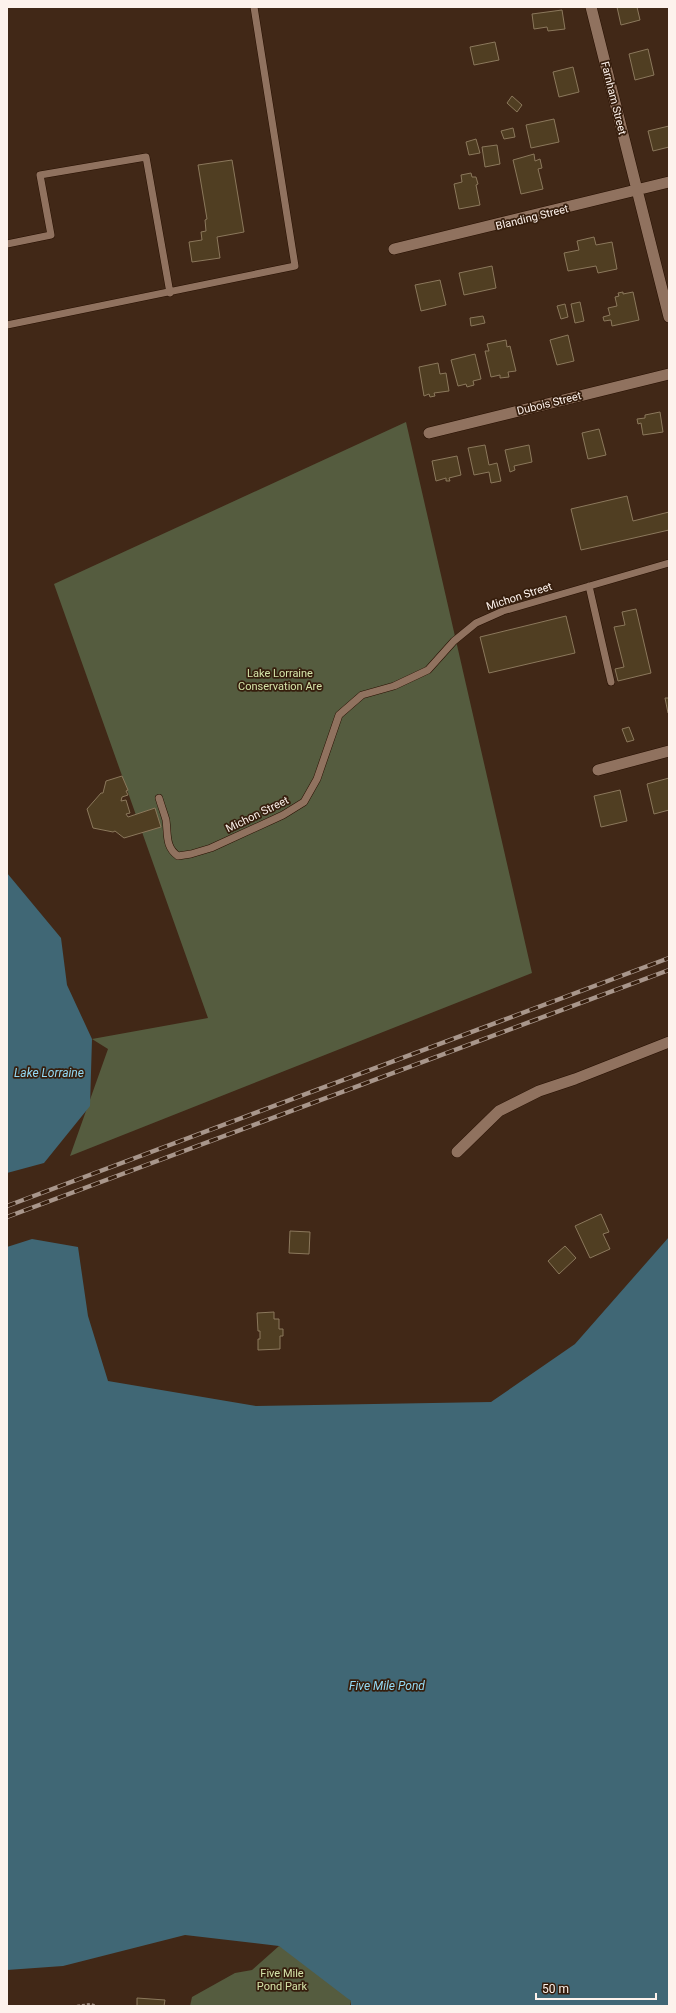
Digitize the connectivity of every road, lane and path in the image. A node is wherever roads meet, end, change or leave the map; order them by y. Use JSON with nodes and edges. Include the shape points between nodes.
{"nodes":[{"id":1,"x":254,"y":7,"type":"edge"},
{"id":2,"x":591,"y":7,"type":"edge"},
{"id":3,"x":669,"y":182,"type":"edge"},
{"id":4,"x":637,"y":190,"type":"junction"},
{"id":5,"x":7,"y":244,"type":"edge"},
{"id":6,"x":394,"y":249,"type":"dead end"},
{"id":7,"x":170,"y":293,"type":"junction"},
{"id":8,"x":669,"y":317,"type":"edge"},
{"id":9,"x":7,"y":325,"type":"edge"},
{"id":10,"x":669,"y":374,"type":"edge"},
{"id":11,"x":430,"y":433,"type":"dead end"},
{"id":12,"x":669,"y":563,"type":"edge"},
{"id":13,"x":589,"y":586,"type":"junction"},
{"id":14,"x":611,"y":682,"type":"dead end"},
{"id":15,"x":669,"y":751,"type":"edge"},
{"id":16,"x":598,"y":770,"type":"dead end"},
{"id":17,"x":159,"y":798,"type":"dead end"},
{"id":18,"x":669,"y":1042,"type":"edge"},
{"id":19,"x":457,"y":1152,"type":"dead end"},
{"id":20,"x":77,"y":2006,"type":"edge"},
{"id":21,"x":96,"y":2006,"type":"edge"}],
"edges":[{"from":1,"to":7,"type":"lane","via":[[294,266]]},
{"from":2,"to":4,"type":"street","name":"Farnham Street"},
{"from":3,"to":4,"type":"street","name":"Blanding Street"},
{"from":4,"to":6,"type":"street","name":"Blanding Street"},
{"from":4,"to":8,"type":"street","name":"Farnham Street"},
{"from":5,"to":7,"type":"lane","via":[[51,235],[40,175],[146,157]]},
{"from":7,"to":9,"type":"lane"},
{"from":10,"to":11,"type":"street","name":"Dubois Street"},
{"from":12,"to":13,"type":"lane","name":"Michon Street"},
{"from":13,"to":14,"type":"lane"},
{"from":13,"to":17,"type":"lane","name":"Michon Street","via":[[504,611],[476,623],[454,641],[428,670],[394,686],[362,695],[339,716],[317,780],[304,802],[268,822],[211,848],[178,856],[171,851],[167,839],[166,820]]},
{"from":15,"to":16,"type":"street"},
{"from":18,"to":19,"type":"street","via":[[539,1091],[499,1111]]},
{"from":20,"to":21,"type":"path"}]}
